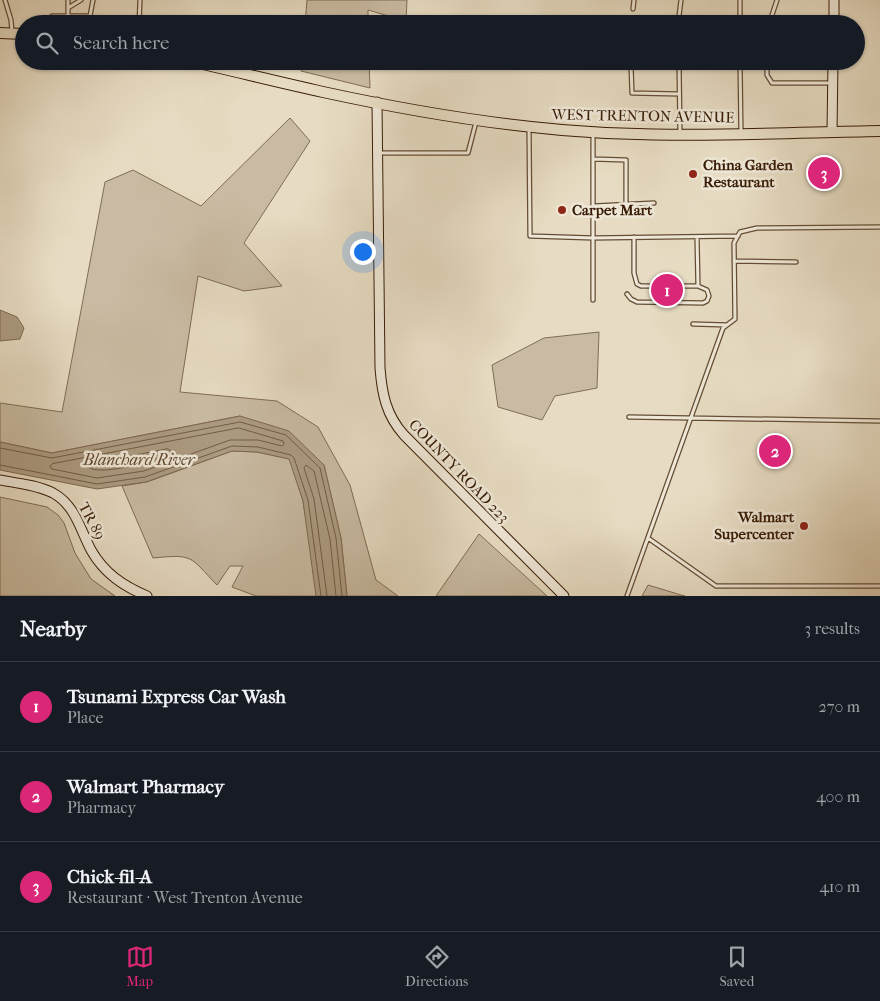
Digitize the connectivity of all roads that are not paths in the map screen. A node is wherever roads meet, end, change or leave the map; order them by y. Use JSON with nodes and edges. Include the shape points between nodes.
{"nodes":[{"id":1,"x":68,"y":0,"type":"edge"},
{"id":2,"x":80,"y":0,"type":"edge"},
{"id":3,"x":93,"y":0,"type":"edge"},
{"id":4,"x":140,"y":0,"type":"edge"},
{"id":5,"x":634,"y":0,"type":"edge"},
{"id":6,"x":681,"y":0,"type":"edge"},
{"id":7,"x":740,"y":0,"type":"edge"},
{"id":8,"x":777,"y":0,"type":"edge"},
{"id":9,"x":834,"y":0,"type":"edge"},
{"id":10,"x":5,"y":1,"type":"edge"},
{"id":11,"x":0,"y":2,"type":"edge"},
{"id":12,"x":68,"y":8,"type":"junction"},
{"id":13,"x":633,"y":9,"type":"dead end"},
{"id":14,"x":68,"y":15,"type":"edge"},
{"id":15,"x":90,"y":15,"type":"edge"},
{"id":16,"x":139,"y":15,"type":"edge"},
{"id":17,"x":679,"y":15,"type":"edge"},
{"id":18,"x":740,"y":15,"type":"edge"},
{"id":19,"x":772,"y":15,"type":"edge"},
{"id":20,"x":834,"y":15,"type":"edge"},
{"id":21,"x":0,"y":33,"type":"edge"},
{"id":22,"x":12,"y":33,"type":"junction"},
{"id":23,"x":15,"y":33,"type":"edge"},
{"id":24,"x":229,"y":70,"type":"edge"},
{"id":25,"x":631,"y":70,"type":"edge"},
{"id":26,"x":679,"y":70,"type":"edge"},
{"id":27,"x":740,"y":70,"type":"edge"},
{"id":28,"x":767,"y":70,"type":"edge"},
{"id":29,"x":833,"y":70,"type":"edge"},
{"id":30,"x":833,"y":83,"type":"junction"},
{"id":31,"x":680,"y":94,"type":"junction"},
{"id":32,"x":377,"y":102,"type":"junction"},
{"id":33,"x":477,"y":119,"type":"junction"},
{"id":34,"x":529,"y":126,"type":"junction"},
{"id":35,"x":880,"y":131,"type":"edge"},
{"id":36,"x":593,"y":132,"type":"junction"},
{"id":37,"x":832,"y":132,"type":"junction"},
{"id":38,"x":741,"y":133,"type":"junction"},
{"id":39,"x":680,"y":134,"type":"junction"},
{"id":40,"x":378,"y":153,"type":"junction"},
{"id":41,"x":594,"y":159,"type":"junction"},
{"id":42,"x":654,"y":203,"type":"dead end"},
{"id":43,"x":626,"y":205,"type":"junction"},
{"id":44,"x":594,"y":206,"type":"junction"},
{"id":45,"x":880,"y":227,"type":"edge"},
{"id":46,"x":696,"y":236,"type":"junction"},
{"id":47,"x":738,"y":236,"type":"junction"},
{"id":48,"x":634,"y":237,"type":"junction"},
{"id":49,"x":593,"y":238,"type":"junction"},
{"id":50,"x":734,"y":261,"type":"junction"},
{"id":51,"x":796,"y":262,"type":"dead end"},
{"id":52,"x":698,"y":286,"type":"junction"},
{"id":53,"x":627,"y":294,"type":"dead end"},
{"id":54,"x":593,"y":300,"type":"dead end"},
{"id":55,"x":693,"y":324,"type":"dead end"},
{"id":56,"x":728,"y":324,"type":"junction"},
{"id":57,"x":629,"y":417,"type":"dead end"},
{"id":58,"x":691,"y":419,"type":"junction"},
{"id":59,"x":880,"y":421,"type":"edge"},
{"id":60,"x":0,"y":480,"type":"edge"},
{"id":61,"x":648,"y":538,"type":"junction"},
{"id":62,"x":880,"y":586,"type":"edge"},
{"id":63,"x":147,"y":596,"type":"edge"},
{"id":64,"x":564,"y":596,"type":"edge"},
{"id":65,"x":628,"y":596,"type":"edge"}],
"edges":[{"from":1,"to":12,"type":"lane"},
{"from":2,"to":12,"type":"lane"},
{"from":3,"to":15,"type":"lane"},
{"from":4,"to":16,"type":"lane"},
{"from":5,"to":13,"type":"lane"},
{"from":6,"to":17,"type":"lane"},
{"from":7,"to":18,"type":"lane"},
{"from":8,"to":19,"type":"lane"},
{"from":9,"to":20,"type":"street"},
{"from":10,"to":11,"type":"lane"},
{"from":10,"to":22,"type":"lane"},
{"from":12,"to":14,"type":"lane"},
{"from":21,"to":22,"type":"main road"},
{"from":22,"to":23,"type":"main road"},
{"from":24,"to":32,"type":"main road","name":"WEST TRENTON AVENUE"},
{"from":25,"to":31,"type":"lane","via":[[632,93]]},
{"from":26,"to":31,"type":"lane"},
{"from":27,"to":38,"type":"lane"},
{"from":28,"to":30,"type":"lane","via":[[772,82]]},
{"from":29,"to":30,"type":"street"},
{"from":30,"to":37,"type":"street"},
{"from":31,"to":39,"type":"lane"},
{"from":32,"to":33,"type":"main road","name":"WEST TRENTON AVENUE"},
{"from":32,"to":40,"type":"street","name":"COUNTY ROAD 223"},
{"from":33,"to":34,"type":"main road","name":"WEST TRENTON AVENUE"},
{"from":33,"to":40,"type":"lane","via":[[468,153]]},
{"from":34,"to":36,"type":"main road","name":"WEST TRENTON AVENUE"},
{"from":34,"to":49,"type":"lane","via":[[530,236]]},
{"from":35,"to":37,"type":"main road","name":"WEST TRENTON AVENUE"},
{"from":36,"to":39,"type":"main road","name":"WEST TRENTON AVENUE"},
{"from":36,"to":41,"type":"lane"},
{"from":37,"to":38,"type":"main road","name":"WEST TRENTON AVENUE"},
{"from":38,"to":39,"type":"main road","name":"WEST TRENTON AVENUE"},
{"from":40,"to":64,"type":"street","name":"COUNTY ROAD 223","via":[[380,368],[386,407],[404,435]]},
{"from":41,"to":43,"type":"lane","via":[[626,160]]},
{"from":41,"to":44,"type":"lane"},
{"from":42,"to":43,"type":"lane"},
{"from":43,"to":44,"type":"lane"},
{"from":44,"to":49,"type":"lane"},
{"from":45,"to":47,"type":"lane","via":[[757,228],[740,232]]},
{"from":46,"to":47,"type":"lane"},
{"from":46,"to":48,"type":"lane"},
{"from":46,"to":52,"type":"lane"},
{"from":47,"to":50,"type":"lane","via":[[734,243]]},
{"from":48,"to":49,"type":"lane"},
{"from":48,"to":52,"type":"lane","via":[[637,284]]},
{"from":49,"to":54,"type":"lane"},
{"from":50,"to":51,"type":"lane"},
{"from":50,"to":56,"type":"lane","via":[[735,319]]},
{"from":52,"to":53,"type":"lane","via":[[707,290],[707,301],[703,303],[637,302]]},
{"from":55,"to":56,"type":"lane"},
{"from":56,"to":58,"type":"lane"},
{"from":57,"to":58,"type":"lane"},
{"from":58,"to":59,"type":"lane"},
{"from":58,"to":61,"type":"lane"},
{"from":60,"to":63,"type":"street","name":"TR 89","via":[[41,488],[60,497],[77,518],[105,569],[122,584]]},
{"from":61,"to":62,"type":"lane","via":[[716,586]]},
{"from":61,"to":65,"type":"lane"}]}
